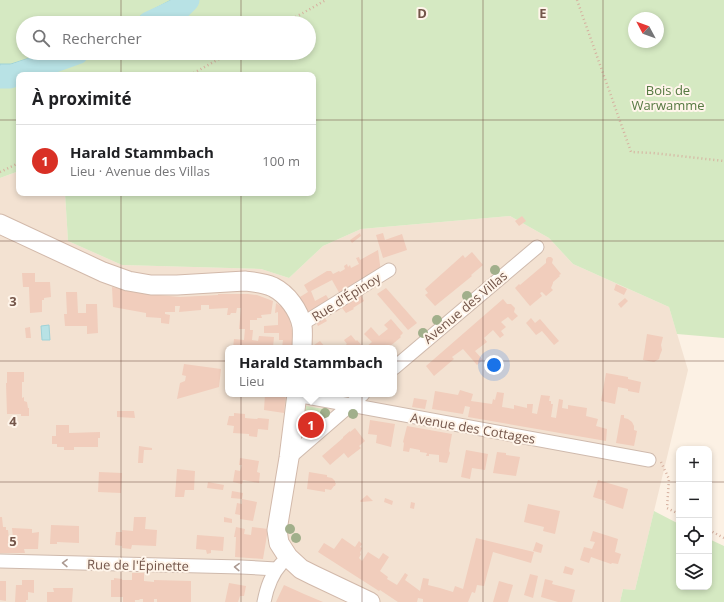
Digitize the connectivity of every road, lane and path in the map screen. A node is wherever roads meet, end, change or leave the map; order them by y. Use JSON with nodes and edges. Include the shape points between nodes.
{"nodes":[{"id":1,"x":326,"y":0,"type":"edge"},
{"id":2,"x":577,"y":0,"type":"edge"},
{"id":3,"x":297,"y":16,"type":"edge"},
{"id":4,"x":217,"y":60,"type":"edge"},
{"id":5,"x":195,"y":72,"type":"edge"},
{"id":6,"x":724,"y":161,"type":"edge"},
{"id":7,"x":16,"y":164,"type":"edge"},
{"id":8,"x":0,"y":172,"type":"edge"},
{"id":9,"x":0,"y":224,"type":"edge"},
{"id":10,"x":537,"y":246,"type":"dead end"},
{"id":11,"x":390,"y":270,"type":"dead end"},
{"id":12,"x":302,"y":324,"type":"junction"},
{"id":13,"x":302,"y":345,"type":"edge"},
{"id":14,"x":397,"y":365,"type":"edge"},
{"id":15,"x":296,"y":397,"type":"edge"},
{"id":16,"x":307,"y":397,"type":"edge"},
{"id":17,"x":359,"y":397,"type":"edge"},
{"id":18,"x":349,"y":405,"type":"junction"},
{"id":19,"x":289,"y":458,"type":"junction"},
{"id":20,"x":649,"y":460,"type":"joint"},
{"id":21,"x":676,"y":513,"type":"edge"},
{"id":22,"x":712,"y":532,"type":"edge"},
{"id":23,"x":724,"y":538,"type":"edge"},
{"id":24,"x":0,"y":561,"type":"edge"},
{"id":25,"x":282,"y":563,"type":"junction"},
{"id":26,"x":264,"y":602,"type":"edge"},
{"id":27,"x":370,"y":602,"type":"edge"}],
"edges":[{"from":1,"to":3,"type":"path"},
{"from":2,"to":6,"type":"path","via":[[631,152]]},
{"from":4,"to":5,"type":"path"},
{"from":7,"to":8,"type":"path"},
{"from":9,"to":12,"type":"street","via":[[128,281],[177,286],[256,282],[272,286],[291,302]]},
{"from":10,"to":14,"type":"street","name":"Avenue des Villas"},
{"from":11,"to":12,"type":"street","name":"Rue d'Épinoy"},
{"from":12,"to":13,"type":"street"},
{"from":15,"to":19,"type":"street"},
{"from":16,"to":18,"type":"street","name":"Avenue des Cottages"},
{"from":17,"to":18,"type":"street"},
{"from":18,"to":19,"type":"street"},
{"from":18,"to":20,"type":"street","name":"Avenue des Cottages"},
{"from":19,"to":25,"type":"street","via":[[278,530]]},
{"from":20,"to":21,"type":"path","via":[[661,461],[669,479],[666,508]]},
{"from":22,"to":23,"type":"path"},
{"from":25,"to":24,"type":"street","name":"Rue de l'Épinette","one_way":true,"via":[[241,567]]},
{"from":25,"to":26,"type":"street","via":[[269,582]]},
{"from":25,"to":27,"type":"street","via":[[297,566]]}]}
